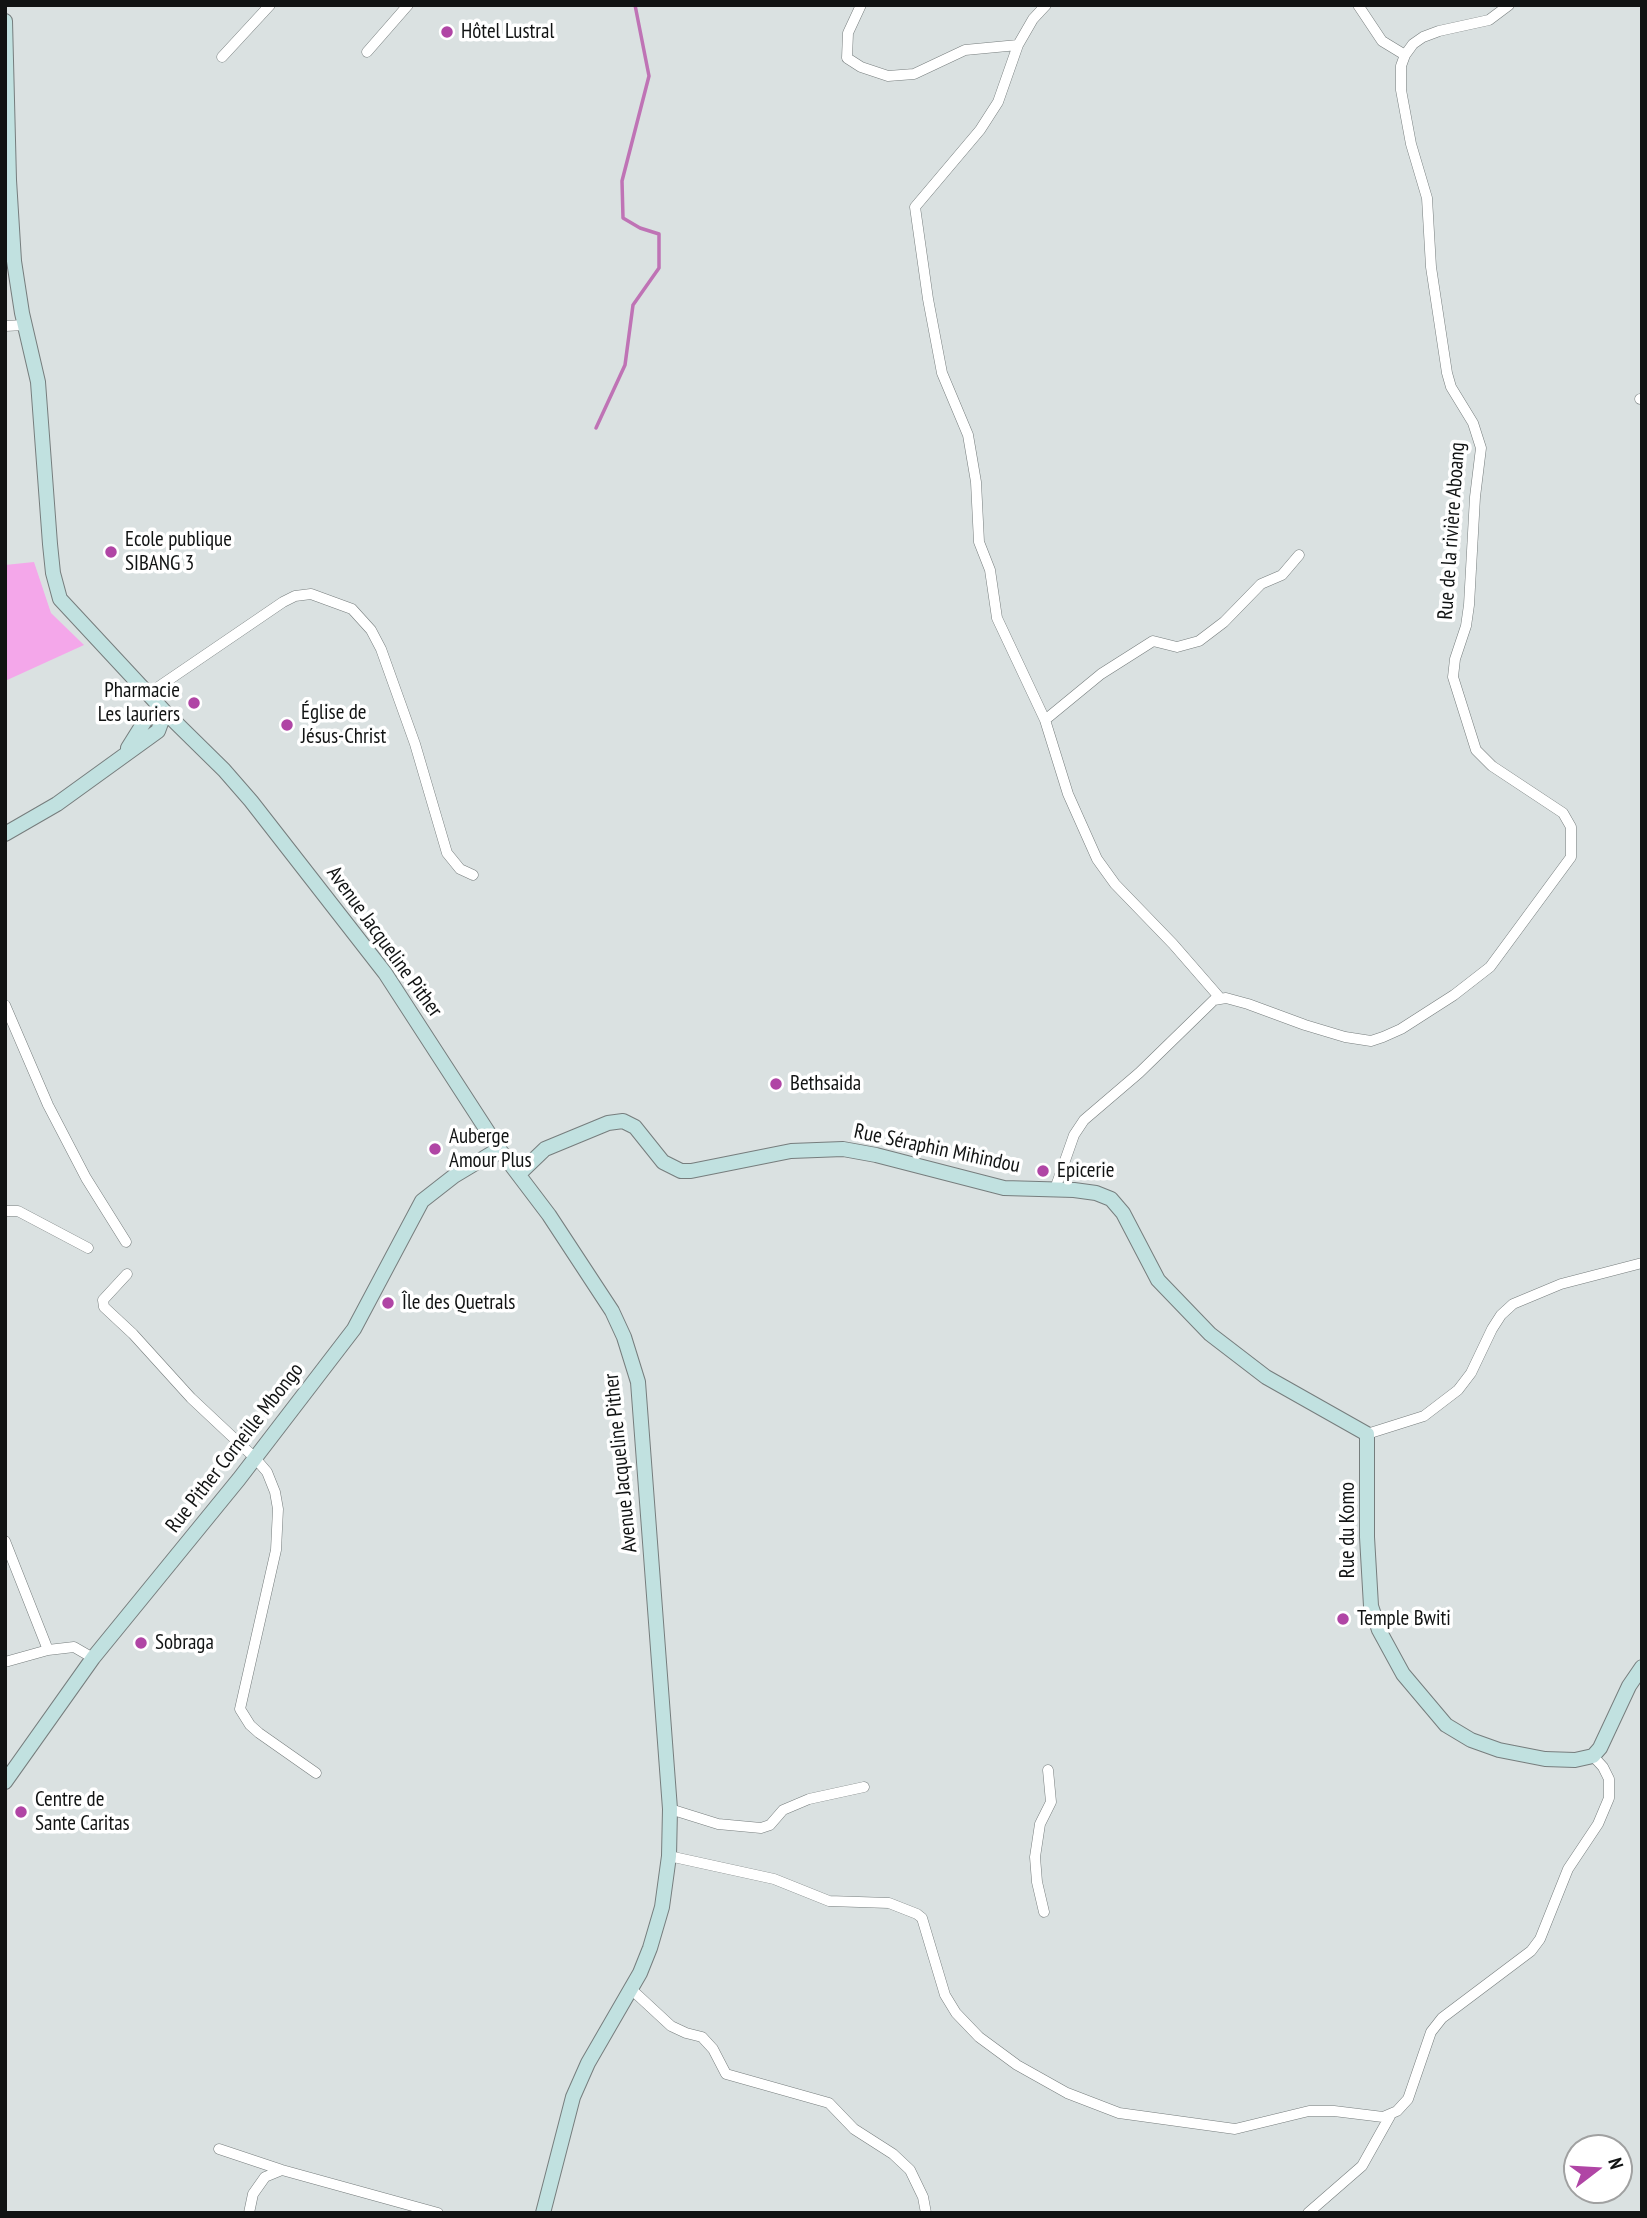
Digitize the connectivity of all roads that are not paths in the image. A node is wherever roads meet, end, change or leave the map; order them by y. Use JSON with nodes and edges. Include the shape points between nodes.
{"nodes":[{"id":1,"x":270,"y":5,"type":"edge"},
{"id":2,"x":408,"y":5,"type":"edge"},
{"id":3,"x":861,"y":5,"type":"edge"},
{"id":4,"x":1046,"y":5,"type":"edge"},
{"id":5,"x":1358,"y":5,"type":"edge"},
{"id":6,"x":1509,"y":5,"type":"edge"},
{"id":7,"x":5,"y":21,"type":"edge"},
{"id":8,"x":1018,"y":45,"type":"junction"},
{"id":9,"x":367,"y":52,"type":"dead end"},
{"id":10,"x":1405,"y":55,"type":"junction"},
{"id":11,"x":222,"y":57,"type":"dead end"},
{"id":12,"x":6,"y":115,"type":"edge"},
{"id":13,"x":24,"y":325,"type":"junction"},
{"id":14,"x":5,"y":326,"type":"edge"},
{"id":15,"x":1299,"y":555,"type":"dead end"},
{"id":16,"x":134,"y":679,"type":"junction"},
{"id":17,"x":148,"y":694,"type":"junction"},
{"id":18,"x":165,"y":712,"type":"junction"},
{"id":19,"x":1045,"y":720,"type":"junction"},
{"id":20,"x":141,"y":736,"type":"junction"},
{"id":21,"x":195,"y":740,"type":"junction"},
{"id":22,"x":5,"y":834,"type":"edge"},
{"id":23,"x":473,"y":875,"type":"dead end"},
{"id":24,"x":1220,"y":998,"type":"junction"},
{"id":25,"x":5,"y":1005,"type":"edge"},
{"id":26,"x":499,"y":1149,"type":"junction"},
{"id":27,"x":519,"y":1174,"type":"junction"},
{"id":28,"x":1055,"y":1189,"type":"junction"},
{"id":29,"x":5,"y":1211,"type":"edge"},
{"id":30,"x":126,"y":1242,"type":"dead end"},
{"id":31,"x":88,"y":1248,"type":"dead end"},
{"id":32,"x":1642,"y":1263,"type":"edge"},
{"id":33,"x":127,"y":1274,"type":"dead end"},
{"id":34,"x":1367,"y":1433,"type":"junction"},
{"id":35,"x":255,"y":1458,"type":"junction"},
{"id":36,"x":5,"y":1541,"type":"edge"},
{"id":37,"x":48,"y":1650,"type":"junction"},
{"id":38,"x":93,"y":1658,"type":"junction"},
{"id":39,"x":5,"y":1662,"type":"edge"},
{"id":40,"x":1642,"y":1667,"type":"edge"},
{"id":41,"x":1593,"y":1756,"type":"junction"},
{"id":42,"x":1048,"y":1770,"type":"dead end"},
{"id":43,"x":316,"y":1773,"type":"dead end"},
{"id":44,"x":5,"y":1782,"type":"edge"},
{"id":45,"x":864,"y":1787,"type":"dead end"},
{"id":46,"x":670,"y":1809,"type":"junction"},
{"id":47,"x":669,"y":1856,"type":"junction"},
{"id":48,"x":1044,"y":1912,"type":"dead end"},
{"id":49,"x":631,"y":1989,"type":"junction"},
{"id":50,"x":1390,"y":2116,"type":"junction"},
{"id":51,"x":219,"y":2149,"type":"dead end"},
{"id":52,"x":282,"y":2170,"type":"junction"},
{"id":53,"x":249,"y":2213,"type":"edge"},
{"id":54,"x":438,"y":2213,"type":"edge"},
{"id":55,"x":543,"y":2213,"type":"edge"},
{"id":56,"x":926,"y":2213,"type":"edge"},
{"id":57,"x":1308,"y":2213,"type":"edge"}],
"edges":[{"from":1,"to":11,"type":"street"},
{"from":2,"to":9,"type":"street"},
{"from":3,"to":8,"type":"street","via":[[848,33],[847,58],[888,76],[914,74],[965,50]]},
{"from":4,"to":8,"type":"street"},
{"from":5,"to":10,"type":"street","via":[[1382,41]]},
{"from":6,"to":10,"type":"street","via":[[1489,20],[1423,37]]},
{"from":7,"to":12,"type":"street","name":"Avenue Jacqueline Pither"},
{"from":8,"to":19,"type":"street","via":[[998,102],[915,207],[942,373],[968,435],[979,542],[990,570],[997,618]]},
{"from":10,"to":24,"type":"street","name":"Rue de la rivière Aboang","via":[[1401,90],[1427,198],[1431,267],[1447,373],[1481,448],[1469,606],[1454,677],[1476,750],[1492,766],[1563,813],[1570,827],[1571,857],[1490,967],[1454,995],[1382,1037],[1371,1041],[1345,1037]]},
{"from":12,"to":13,"type":"street","name":"Avenue Jacqueline Pither","via":[[11,231]]},
{"from":13,"to":14,"type":"street"},
{"from":13,"to":16,"type":"street","name":"Avenue Jacqueline Pither","via":[[38,382],[48,529],[58,592],[67,608]]},
{"from":15,"to":19,"type":"street","via":[[1282,575],[1261,584],[1199,641],[1177,647],[1153,641],[1101,674]]},
{"from":16,"to":17,"type":"street","name":"Avenue Jacqueline Pither"},
{"from":16,"to":20,"type":"street","via":[[143,707]]},
{"from":17,"to":18,"type":"street","name":"Avenue Jacqueline Pither"},
{"from":17,"to":23,"type":"street","via":[[295,596],[311,594],[352,609],[382,649],[447,853],[460,869]]},
{"from":18,"to":20,"type":"street","via":[[148,716]]},
{"from":18,"to":21,"type":"street","name":"Avenue Jacqueline Pither"},
{"from":19,"to":24,"type":"street","via":[[1068,794],[1097,859]]},
{"from":20,"to":21,"type":"street","via":[[173,733]]},
{"from":20,"to":22,"type":"street","via":[[68,796]]},
{"from":21,"to":26,"type":"street","name":"Avenue Jacqueline Pither","via":[[251,801],[357,936]]},
{"from":24,"to":28,"type":"street","via":[[1084,1120]]},
{"from":25,"to":30,"type":"street","via":[[48,1104]]},
{"from":26,"to":27,"type":"street","name":"Avenue Jacqueline Pither"},
{"from":26,"to":35,"type":"street","name":"Rue Pither Corneille Mbongo","via":[[422,1201],[359,1322]]},
{"from":27,"to":28,"type":"street","name":"Rue Séraphin Mihindou","via":[[545,1149],[622,1121],[635,1127],[663,1161],[681,1171],[791,1151],[834,1149],[876,1155],[1004,1188]]},
{"from":27,"to":46,"type":"street","name":"Avenue Jacqueline Pither","via":[[612,1311],[638,1382]]},
{"from":28,"to":34,"type":"street","name":"Rue Séraphin Mihindou","via":[[1111,1199],[1158,1280],[1210,1334],[1266,1377]]},
{"from":29,"to":31,"type":"street","via":[[18,1211]]},
{"from":32,"to":34,"type":"street","via":[[1561,1284],[1513,1304],[1492,1329],[1458,1390],[1424,1416]]},
{"from":33,"to":35,"type":"street","via":[[103,1300],[104,1307]]},
{"from":34,"to":41,"type":"street","name":"Rue du Komo","via":[[1369,1596],[1379,1630],[1404,1674],[1446,1725],[1471,1740],[1545,1759]]},
{"from":35,"to":38,"type":"street","name":"Rue Pither Corneille Mbongo"},
{"from":35,"to":43,"type":"street","via":[[275,1492],[276,1550],[240,1709],[259,1733]]},
{"from":36,"to":37,"type":"street"},
{"from":37,"to":38,"type":"street","via":[[74,1647]]},
{"from":37,"to":39,"type":"street"},
{"from":38,"to":44,"type":"street","name":"Rue Pither Corneille Mbongo"},
{"from":40,"to":41,"type":"street"},
{"from":41,"to":50,"type":"street","via":[[1609,1779],[1609,1798],[1568,1869],[1540,1939],[1531,1951],[1442,2018],[1431,2032],[1408,2099]]},
{"from":42,"to":48,"type":"street","via":[[1051,1802],[1040,1824],[1035,1857]]},
{"from":45,"to":46,"type":"street","via":[[809,1799],[783,1810],[761,1828],[718,1824]]},
{"from":46,"to":47,"type":"street","name":"Avenue Jacqueline Pither"},
{"from":47,"to":49,"type":"street","name":"Avenue Jacqueline Pither","via":[[655,1934]]},
{"from":47,"to":50,"type":"street","via":[[774,1879],[829,1901],[889,1903],[917,1914],[945,1995],[979,2037],[1067,2093],[1119,2113],[1235,2129],[1309,2112]]},
{"from":49,"to":55,"type":"street","name":"Avenue Jacqueline Pither","via":[[573,2097]]},
{"from":49,"to":56,"type":"street","via":[[671,2026],[702,2037],[726,2074],[829,2103],[854,2129],[904,2163],[916,2181]]},
{"from":50,"to":57,"type":"street","via":[[1363,2166]]},
{"from":51,"to":52,"type":"street"},
{"from":52,"to":53,"type":"street","via":[[265,2177],[253,2194]]},
{"from":52,"to":54,"type":"street"}]}
